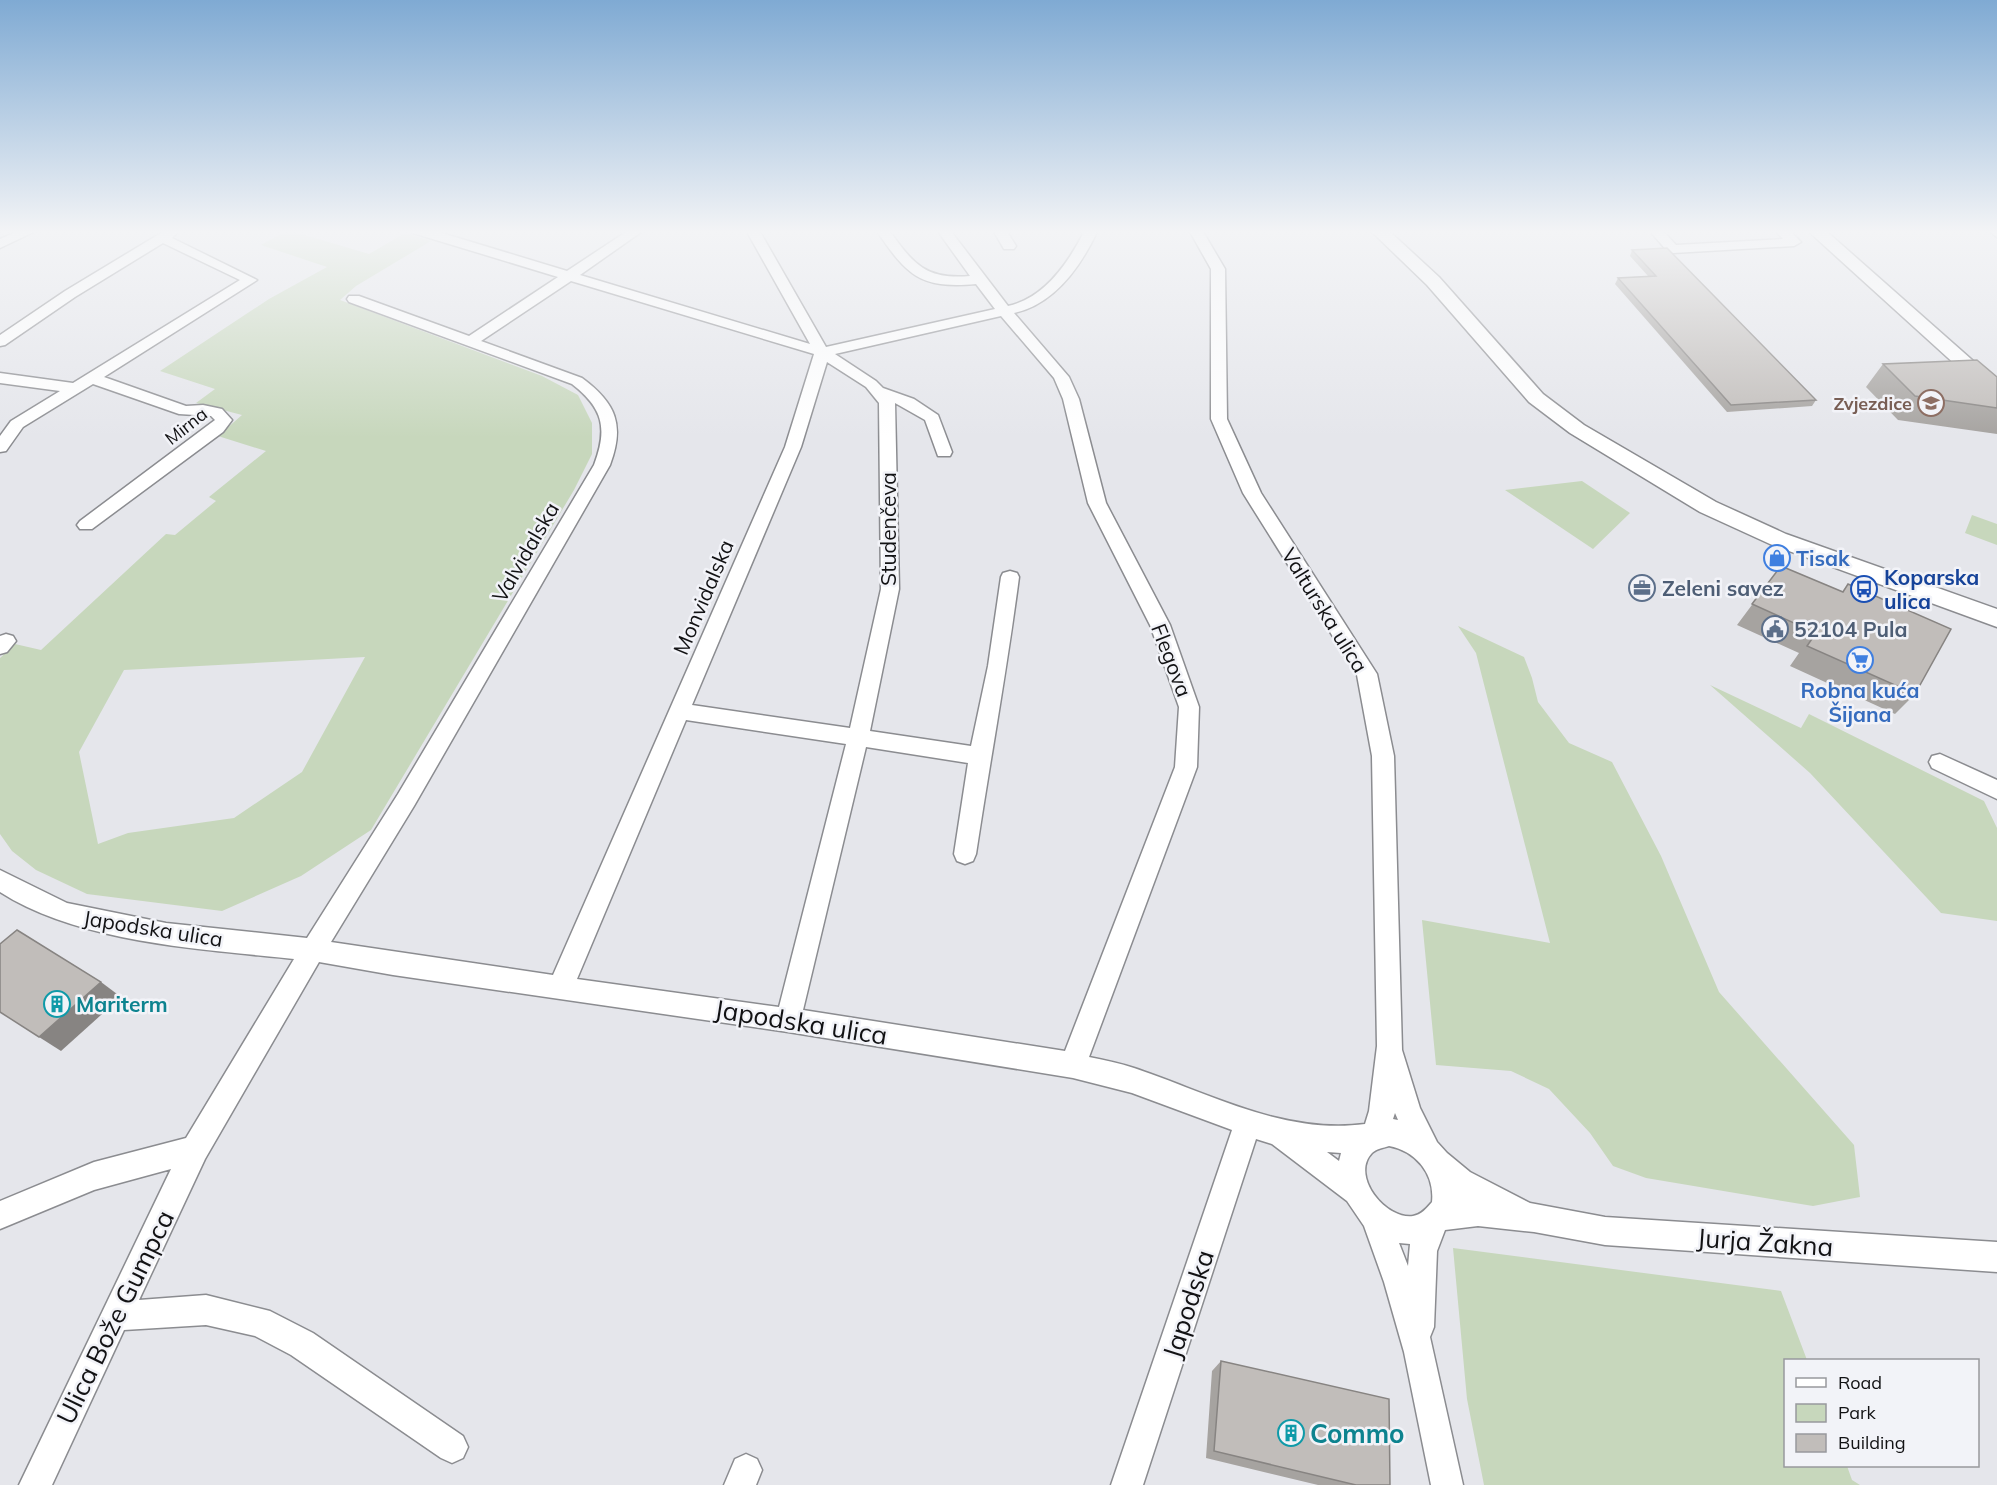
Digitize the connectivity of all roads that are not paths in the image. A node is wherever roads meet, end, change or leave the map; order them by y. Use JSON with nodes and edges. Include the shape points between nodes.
{"nodes":[{"id":1,"x":62,"y":299,"type":"edge"},
{"id":2,"x":219,"y":299,"type":"edge"},
{"id":3,"x":354,"y":299,"type":"dead end"},
{"id":4,"x":534,"y":299,"type":"edge"},
{"id":5,"x":644,"y":299,"type":"edge"},
{"id":6,"x":792,"y":299,"type":"edge"},
{"id":7,"x":995,"y":299,"type":"edge"},
{"id":8,"x":1034,"y":299,"type":"edge"},
{"id":9,"x":1218,"y":299,"type":"edge"},
{"id":10,"x":1449,"y":299,"type":"edge"},
{"id":11,"x":1893,"y":299,"type":"edge"},
{"id":12,"x":1004,"y":311,"type":"junction"},
{"id":13,"x":471,"y":341,"type":"junction"},
{"id":14,"x":0,"y":342,"type":"edge"},
{"id":15,"x":822,"y":352,"type":"junction"},
{"id":16,"x":0,"y":378,"type":"edge"},
{"id":17,"x":92,"y":378,"type":"junction"},
{"id":18,"x":75,"y":388,"type":"junction"},
{"id":19,"x":879,"y":392,"type":"junction"},
{"id":20,"x":1997,"y":392,"type":"edge"},
{"id":21,"x":0,"y":447,"type":"edge"},
{"id":22,"x":944,"y":452,"type":"dead end"},
{"id":23,"x":86,"y":525,"type":"dead end"},
{"id":24,"x":1010,"y":577,"type":"dead end"},
{"id":25,"x":1997,"y":618,"type":"edge"},
{"id":26,"x":679,"y":711,"type":"junction"},
{"id":27,"x":858,"y":738,"type":"junction"},
{"id":28,"x":980,"y":756,"type":"junction"},
{"id":29,"x":1940,"y":762,"type":"dead end"},
{"id":30,"x":1997,"y":790,"type":"edge"},
{"id":31,"x":965,"y":854,"type":"dead end"},
{"id":32,"x":0,"y":880,"type":"edge"},
{"id":33,"x":313,"y":950,"type":"junction"},
{"id":34,"x":561,"y":986,"type":"junction"},
{"id":35,"x":788,"y":1020,"type":"junction"},
{"id":36,"x":1390,"y":1047,"type":"junction"},
{"id":37,"x":1072,"y":1065,"type":"junction"},
{"id":38,"x":1248,"y":1122,"type":"junction"},
{"id":39,"x":1280,"y":1134,"type":"junction"},
{"id":40,"x":1372,"y":1136,"type":"junction"},
{"id":41,"x":195,"y":1149,"type":"junction"},
{"id":42,"x":1434,"y":1158,"type":"junction"},
{"id":43,"x":1355,"y":1190,"type":"junction"},
{"id":44,"x":0,"y":1215,"type":"edge"},
{"id":45,"x":1375,"y":1216,"type":"junction"},
{"id":46,"x":1533,"y":1218,"type":"junction"},
{"id":47,"x":1434,"y":1221,"type":"junction"},
{"id":48,"x":1997,"y":1257,"type":"edge"},
{"id":49,"x":116,"y":1316,"type":"junction"},
{"id":50,"x":1419,"y":1352,"type":"junction"},
{"id":51,"x":452,"y":1447,"type":"dead end"},
{"id":52,"x":35,"y":1485,"type":"edge"},
{"id":53,"x":1127,"y":1485,"type":"edge"},
{"id":54,"x":1448,"y":1485,"type":"edge"}],
"edges":[{"from":1,"to":14,"type":"street"},
{"from":2,"to":17,"type":"street"},
{"from":3,"to":13,"type":"street","name":"Valvidalska"},
{"from":4,"to":13,"type":"street"},
{"from":5,"to":15,"type":"street"},
{"from":6,"to":15,"type":"street"},
{"from":7,"to":12,"type":"street","name":"Flegova"},
{"from":8,"to":12,"type":"street","via":[[1023,307]]},
{"from":9,"to":36,"type":"street","name":"Valturska ulica","via":[[1219,419],[1252,493],[1367,674],[1383,756]]},
{"from":10,"to":25,"type":"main road","via":[[1536,398],[1577,429],[1708,507],[1778,540]]},
{"from":11,"to":20,"type":"main road"},
{"from":12,"to":15,"type":"street"},
{"from":12,"to":37,"type":"street","name":"Flegova","via":[[1061,377],[1071,399],[1097,503],[1160,626],[1189,707],[1186,767]]},
{"from":13,"to":33,"type":"street","name":"Valvidalska","via":[[577,381],[593,392],[610,427],[609,448],[412,790]]},
{"from":15,"to":19,"type":"street"},
{"from":15,"to":26,"type":"street","name":"Monvidalska","via":[[793,447]]},
{"from":16,"to":18,"type":"street"},
{"from":17,"to":18,"type":"street"},
{"from":17,"to":23,"type":"street","name":"Mirna","via":[[185,411],[216,412],[224,420]]},
{"from":18,"to":21,"type":"street","via":[[18,424]]},
{"from":19,"to":22,"type":"street","via":[[908,402],[932,418]]},
{"from":19,"to":27,"type":"street","name":"Studenčeva","via":[[887,402],[890,589]]},
{"from":24,"to":28,"type":"street"},
{"from":26,"to":27,"type":"street"},
{"from":26,"to":34,"type":"street","name":"Monvidalska"},
{"from":27,"to":28,"type":"street"},
{"from":27,"to":35,"type":"street","name":"Studenčeva"},
{"from":28,"to":31,"type":"street"},
{"from":29,"to":30,"type":"street"},
{"from":32,"to":33,"type":"street","name":"Japodska ulica","via":[[64,913],[166,934]]},
{"from":33,"to":34,"type":"street","name":"Japodska ulica"},
{"from":33,"to":41,"type":"street"},
{"from":34,"to":35,"type":"street","name":"Japodska ulica"},
{"from":35,"to":37,"type":"street","name":"Japodska ulica"},
{"from":36,"to":40,"type":"street","name":"Valturska ulica","via":[[1382,1112]]},
{"from":36,"to":42,"type":"street","name":"Valturska ulica","via":[[1408,1112]]},
{"from":37,"to":38,"type":"street","name":"Japodska ulica","via":[[1132,1080]]},
{"from":38,"to":39,"type":"street","name":"Japodska ulica"},
{"from":38,"to":53,"type":"street","name":"Japodska"},
{"from":39,"to":40,"type":"street","name":"Japodska ulica","via":[[1347,1140]]},
{"from":39,"to":43,"type":"street","name":"Japodska ulica"},
{"from":40,"to":42,"type":"street","via":[[1389,1132],[1403,1135]]},
{"from":40,"to":43,"type":"street","via":[[1358,1146],[1352,1159]]},
{"from":41,"to":44,"type":"street","via":[[94,1176]]},
{"from":41,"to":49,"type":"street","name":"Ulica Bože Gumpca"},
{"from":42,"to":46,"type":"street","name":"Jurja Žakna","via":[[1460,1182]]},
{"from":42,"to":47,"type":"street","via":[[1445,1178],[1447,1192],[1445,1205]]},
{"from":43,"to":45,"type":"street"},
{"from":45,"to":47,"type":"street","via":[[1403,1229],[1417,1229]]},
{"from":45,"to":50,"type":"street"},
{"from":46,"to":47,"type":"street","name":"Jurja Žakna","via":[[1478,1212]]},
{"from":46,"to":48,"type":"street","name":"Jurja Žakna","via":[[1605,1231]]},
{"from":47,"to":50,"type":"street","via":[[1424,1251]]},
{"from":49,"to":51,"type":"street","via":[[206,1311],[259,1322],[302,1344]]},
{"from":49,"to":52,"type":"street","name":"Ulica Bože Gumpca"},
{"from":50,"to":54,"type":"street"}]}
